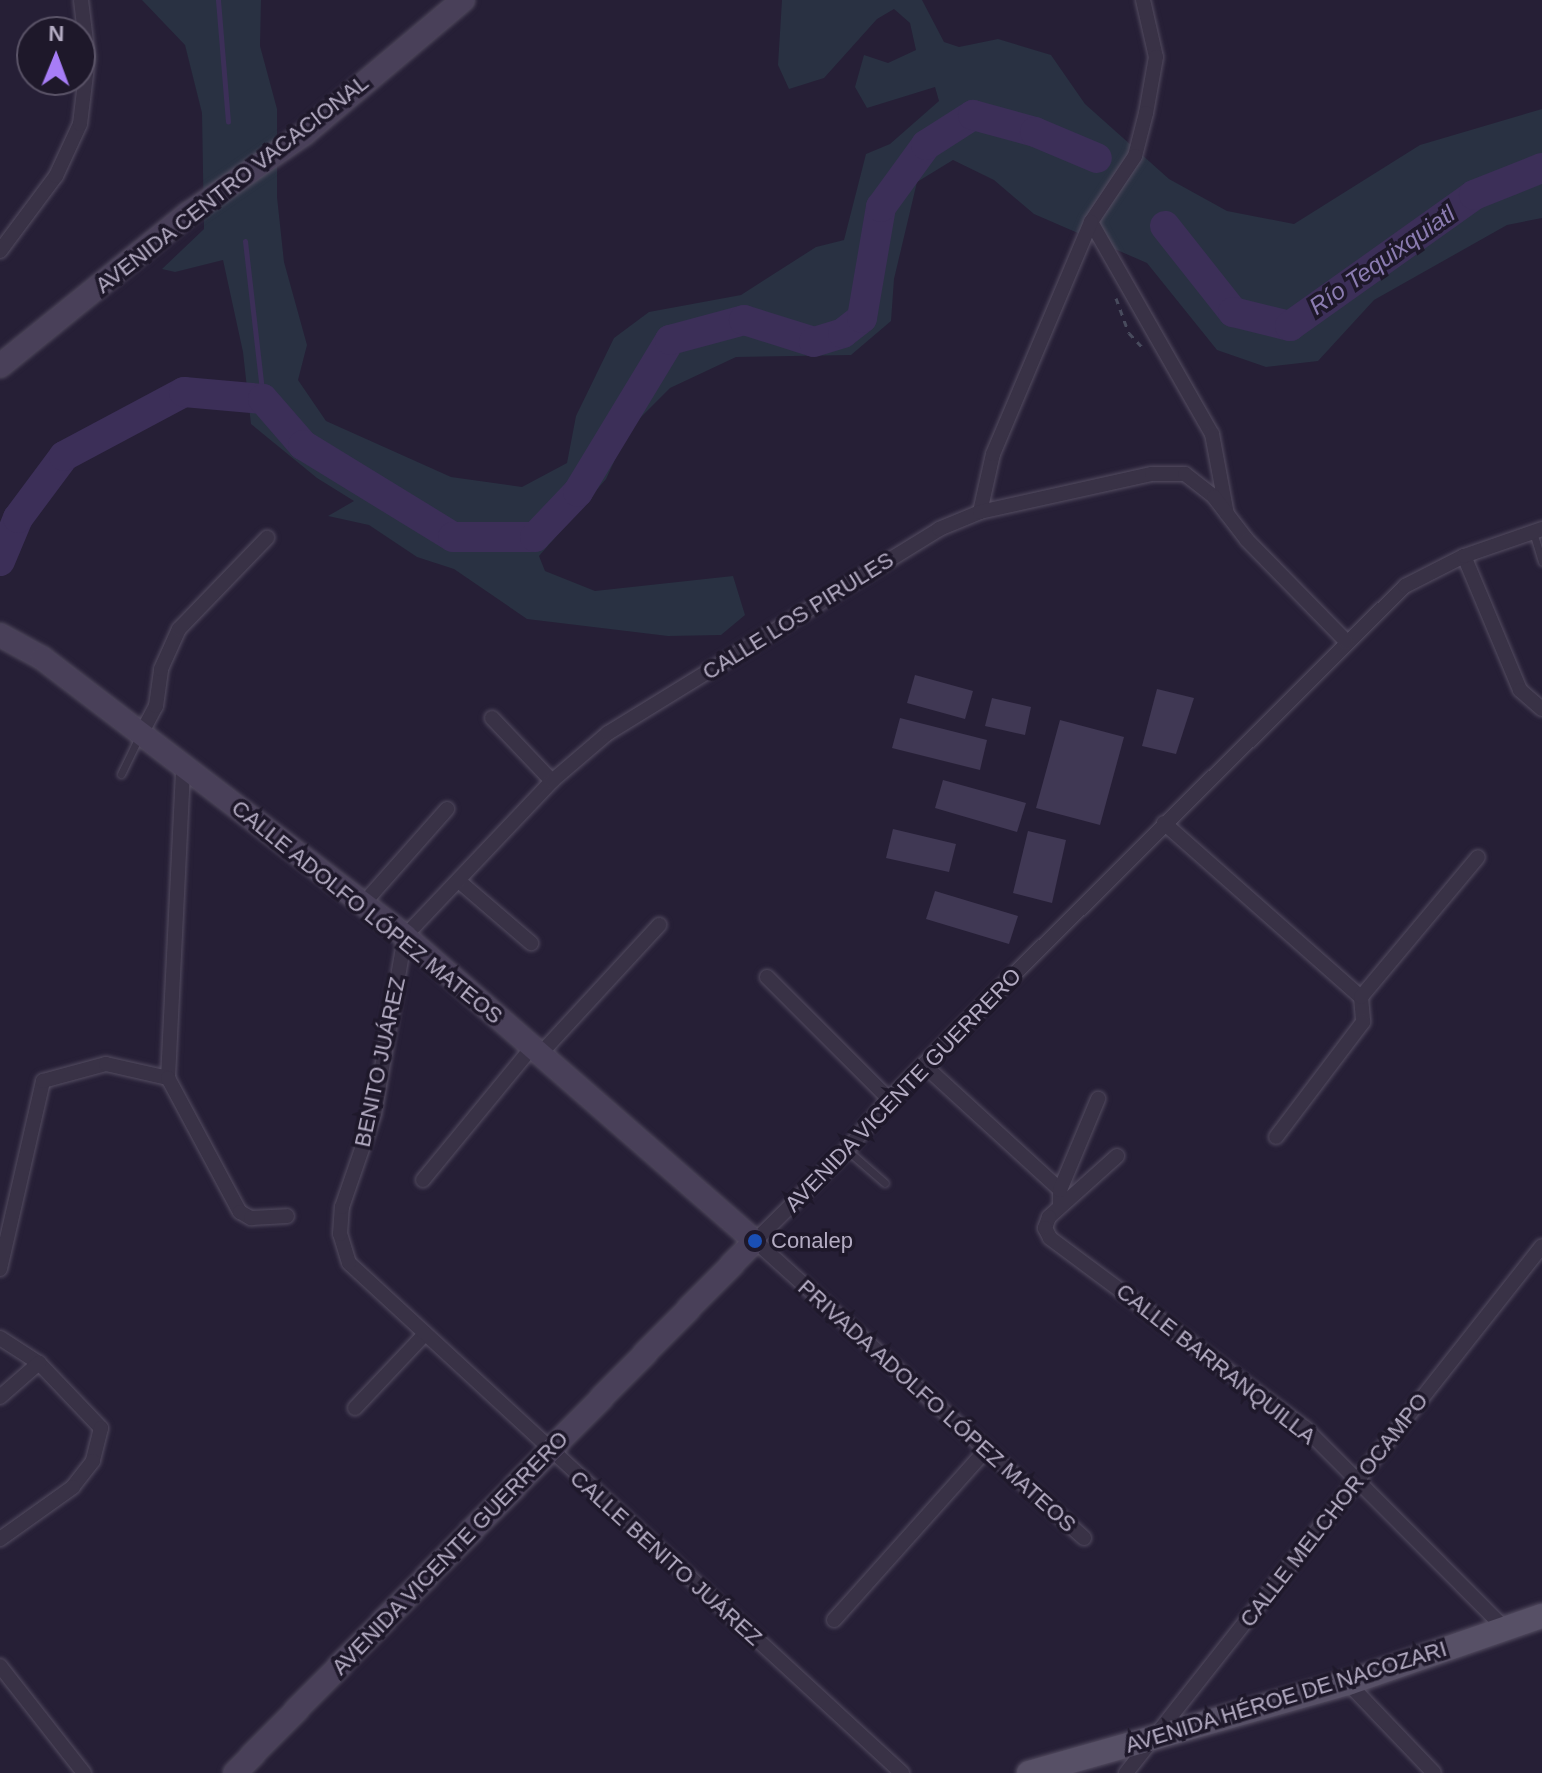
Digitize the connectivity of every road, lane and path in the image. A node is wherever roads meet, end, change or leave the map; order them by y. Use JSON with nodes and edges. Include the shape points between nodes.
{"nodes":[{"id":1,"x":81,"y":0,"type":"edge"},
{"id":2,"x":463,"y":0,"type":"edge"},
{"id":3,"x":1143,"y":0,"type":"edge"},
{"id":4,"x":1091,"y":222,"type":"junction"},
{"id":5,"x":0,"y":251,"type":"edge"},
{"id":6,"x":1113,"y":290,"type":"dead end"},
{"id":7,"x":1152,"y":357,"type":"dead end"},
{"id":8,"x":1,"y":362,"type":"edge"},
{"id":9,"x":980,"y":512,"type":"junction"},
{"id":10,"x":1228,"y":518,"type":"junction"},
{"id":11,"x":1537,"y":531,"type":"edge"},
{"id":12,"x":267,"y":538,"type":"dead end"},
{"id":13,"x":1464,"y":556,"type":"junction"},
{"id":14,"x":1542,"y":562,"type":"edge"},
{"id":15,"x":0,"y":635,"type":"edge"},
{"id":16,"x":1346,"y":641,"type":"junction"},
{"id":17,"x":1542,"y":709,"type":"edge"},
{"id":18,"x":492,"y":718,"type":"dead end"},
{"id":19,"x":141,"y":734,"type":"junction"},
{"id":20,"x":183,"y":767,"type":"junction"},
{"id":21,"x":121,"y":774,"type":"dead end"},
{"id":22,"x":552,"y":781,"type":"junction"},
{"id":23,"x":447,"y":809,"type":"dead end"},
{"id":24,"x":1164,"y":823,"type":"junction"},
{"id":25,"x":1478,"y":857,"type":"dead end"},
{"id":26,"x":460,"y":882,"type":"junction"},
{"id":27,"x":363,"y":904,"type":"junction"},
{"id":28,"x":659,"y":925,"type":"dead end"},
{"id":29,"x":405,"y":936,"type":"junction"},
{"id":30,"x":531,"y":943,"type":"dead end"},
{"id":31,"x":767,"y":977,"type":"dead end"},
{"id":32,"x":1361,"y":997,"type":"junction"},
{"id":33,"x":538,"y":1049,"type":"junction"},
{"id":34,"x":926,"y":1067,"type":"junction"},
{"id":35,"x":168,"y":1078,"type":"junction"},
{"id":36,"x":889,"y":1099,"type":"junction"},
{"id":37,"x":1098,"y":1099,"type":"dead end"},
{"id":38,"x":1276,"y":1137,"type":"dead end"},
{"id":39,"x":847,"y":1150,"type":"junction"},
{"id":40,"x":1117,"y":1156,"type":"dead end"},
{"id":41,"x":423,"y":1180,"type":"dead end"},
{"id":42,"x":885,"y":1183,"type":"dead end"},
{"id":43,"x":1060,"y":1197,"type":"junction"},
{"id":44,"x":287,"y":1216,"type":"dead end"},
{"id":45,"x":340,"y":1234,"type":"joint"},
{"id":46,"x":755,"y":1241,"type":"junction"},
{"id":47,"x":1542,"y":1246,"type":"edge"},
{"id":48,"x":0,"y":1269,"type":"edge"},
{"id":49,"x":425,"y":1334,"type":"junction"},
{"id":50,"x":0,"y":1338,"type":"edge"},
{"id":51,"x":39,"y":1363,"type":"junction"},
{"id":52,"x":0,"y":1397,"type":"edge"},
{"id":53,"x":355,"y":1408,"type":"dead end"},
{"id":54,"x":985,"y":1451,"type":"junction"},
{"id":55,"x":549,"y":1452,"type":"junction"},
{"id":56,"x":1357,"y":1481,"type":"junction"},
{"id":57,"x":1084,"y":1538,"type":"dead end"},
{"id":58,"x":0,"y":1539,"type":"edge"},
{"id":59,"x":1542,"y":1616,"type":"edge"},
{"id":60,"x":834,"y":1620,"type":"dead end"},
{"id":61,"x":1505,"y":1629,"type":"junction"},
{"id":62,"x":0,"y":1666,"type":"edge"},
{"id":63,"x":1348,"y":1683,"type":"junction"},
{"id":64,"x":1155,"y":1738,"type":"junction"},
{"id":65,"x":84,"y":1773,"type":"edge"},
{"id":66,"x":235,"y":1773,"type":"edge"},
{"id":67,"x":902,"y":1773,"type":"edge"},
{"id":68,"x":1029,"y":1773,"type":"edge"},
{"id":69,"x":1126,"y":1773,"type":"edge"},
{"id":70,"x":1434,"y":1773,"type":"edge"}],
"edges":[{"from":1,"to":5,"type":"street","via":[[88,58],[80,124],[56,176]]},
{"from":2,"to":8,"type":"main road","name":"AVENIDA CENTRO VACACIONAL","via":[[304,134],[188,214]]},
{"from":3,"to":4,"type":"street","via":[[1156,57],[1146,113],[1135,156]]},
{"from":4,"to":9,"type":"street","via":[[993,454]]},
{"from":4,"to":10,"type":"street","via":[[1212,434]]},
{"from":6,"to":7,"type":"path","via":[[1129,333]]},
{"from":9,"to":10,"type":"street","name":"CALLE LOS PIRULES","via":[[1152,474],[1185,474],[1214,497]]},
{"from":9,"to":22,"type":"street","name":"CALLE LOS PIRULES","via":[[939,529],[608,733]]},
{"from":10,"to":16,"type":"street","name":"CALLE LOS PIRULES"},
{"from":11,"to":13,"type":"street","name":"AVENIDA VICENTE GUERRERO"},
{"from":11,"to":14,"type":"lane"},
{"from":12,"to":19,"type":"street","via":[[179,629],[161,669],[156,706]]},
{"from":13,"to":16,"type":"street","name":"AVENIDA VICENTE GUERRERO","via":[[1405,586]]},
{"from":13,"to":17,"type":"street","via":[[1520,690]]},
{"from":15,"to":19,"type":"main road","name":"CALLE ADOLFO LÓPEZ MATEOS","via":[[42,658]]},
{"from":16,"to":24,"type":"street","name":"AVENIDA VICENTE GUERRERO"},
{"from":18,"to":22,"type":"street"},
{"from":19,"to":20,"type":"main road","name":"CALLE ADOLFO LÓPEZ MATEOS"},
{"from":19,"to":21,"type":"lane"},
{"from":20,"to":27,"type":"main road","name":"CALLE ADOLFO LÓPEZ MATEOS"},
{"from":20,"to":35,"type":"street"},
{"from":22,"to":26,"type":"street","name":"CALLE LOS PIRULES"},
{"from":23,"to":27,"type":"street"},
{"from":24,"to":32,"type":"street"},
{"from":24,"to":34,"type":"street","name":"AVENIDA VICENTE GUERRERO"},
{"from":25,"to":32,"type":"street"},
{"from":26,"to":29,"type":"street","name":"CALLE LOS PIRULES"},
{"from":26,"to":30,"type":"street"},
{"from":27,"to":29,"type":"main road","name":"CALLE ADOLFO LÓPEZ MATEOS"},
{"from":28,"to":33,"type":"street"},
{"from":29,"to":33,"type":"main road","name":"CALLE ADOLFO LÓPEZ MATEOS"},
{"from":29,"to":45,"type":"street","name":"BENITO JUÁREZ","via":[[374,1114],[342,1207]]},
{"from":31,"to":36,"type":"street"},
{"from":32,"to":38,"type":"street","via":[[1363,1022]]},
{"from":33,"to":41,"type":"street"},
{"from":33,"to":46,"type":"main road","name":"CALLE ADOLFO LÓPEZ MATEOS"},
{"from":34,"to":36,"type":"street","name":"AVENIDA VICENTE GUERRERO"},
{"from":34,"to":43,"type":"street"},
{"from":35,"to":44,"type":"street","via":[[240,1212],[251,1218]]},
{"from":35,"to":48,"type":"street","via":[[106,1064],[43,1081]]},
{"from":36,"to":39,"type":"street","name":"AVENIDA VICENTE GUERRERO"},
{"from":37,"to":43,"type":"street"},
{"from":39,"to":42,"type":"lane"},
{"from":39,"to":46,"type":"street","name":"AVENIDA VICENTE GUERRERO"},
{"from":40,"to":43,"type":"street"},
{"from":43,"to":56,"type":"street","name":"CALLE BARRANQUILLA","via":[[1045,1228],[1050,1238],[1305,1428]]},
{"from":45,"to":49,"type":"street","name":"CALLE BENITO JUÁREZ","via":[[349,1263]]},
{"from":46,"to":54,"type":"street","name":"PRIVADA ADOLFO LÓPEZ MATEOS"},
{"from":46,"to":55,"type":"main road","name":"AVENIDA VICENTE GUERRERO"},
{"from":47,"to":56,"type":"street","name":"CALLE MELCHOR OCAMPO"},
{"from":49,"to":53,"type":"street"},
{"from":49,"to":55,"type":"street","name":"CALLE BENITO JUÁREZ"},
{"from":50,"to":51,"type":"street"},
{"from":51,"to":52,"type":"street"},
{"from":51,"to":58,"type":"street","via":[[91,1413],[101,1428],[100,1443],[73,1487]]},
{"from":54,"to":57,"type":"street","name":"PRIVADA ADOLFO LÓPEZ MATEOS"},
{"from":54,"to":60,"type":"street"},
{"from":55,"to":66,"type":"main road","name":"AVENIDA VICENTE GUERRERO"},
{"from":55,"to":67,"type":"street","name":"CALLE BENITO JUÁREZ"},
{"from":56,"to":61,"type":"street","name":"CALLE BARRANQUILLA"},
{"from":56,"to":64,"type":"street","name":"CALLE MELCHOR OCAMPO"},
{"from":59,"to":61,"type":"main road","name":"AVENIDA HÉROE DE NACOZARI"},
{"from":61,"to":63,"type":"main road","name":"AVENIDA HÉROE DE NACOZARI"},
{"from":62,"to":65,"type":"street"},
{"from":63,"to":64,"type":"main road","name":"AVENIDA HÉROE DE NACOZARI"},
{"from":63,"to":70,"type":"street"},
{"from":64,"to":68,"type":"main road","name":"AVENIDA HÉROE DE NACOZARI"},
{"from":64,"to":69,"type":"street","name":"CALLE MELCHOR OCAMPO"}]}
